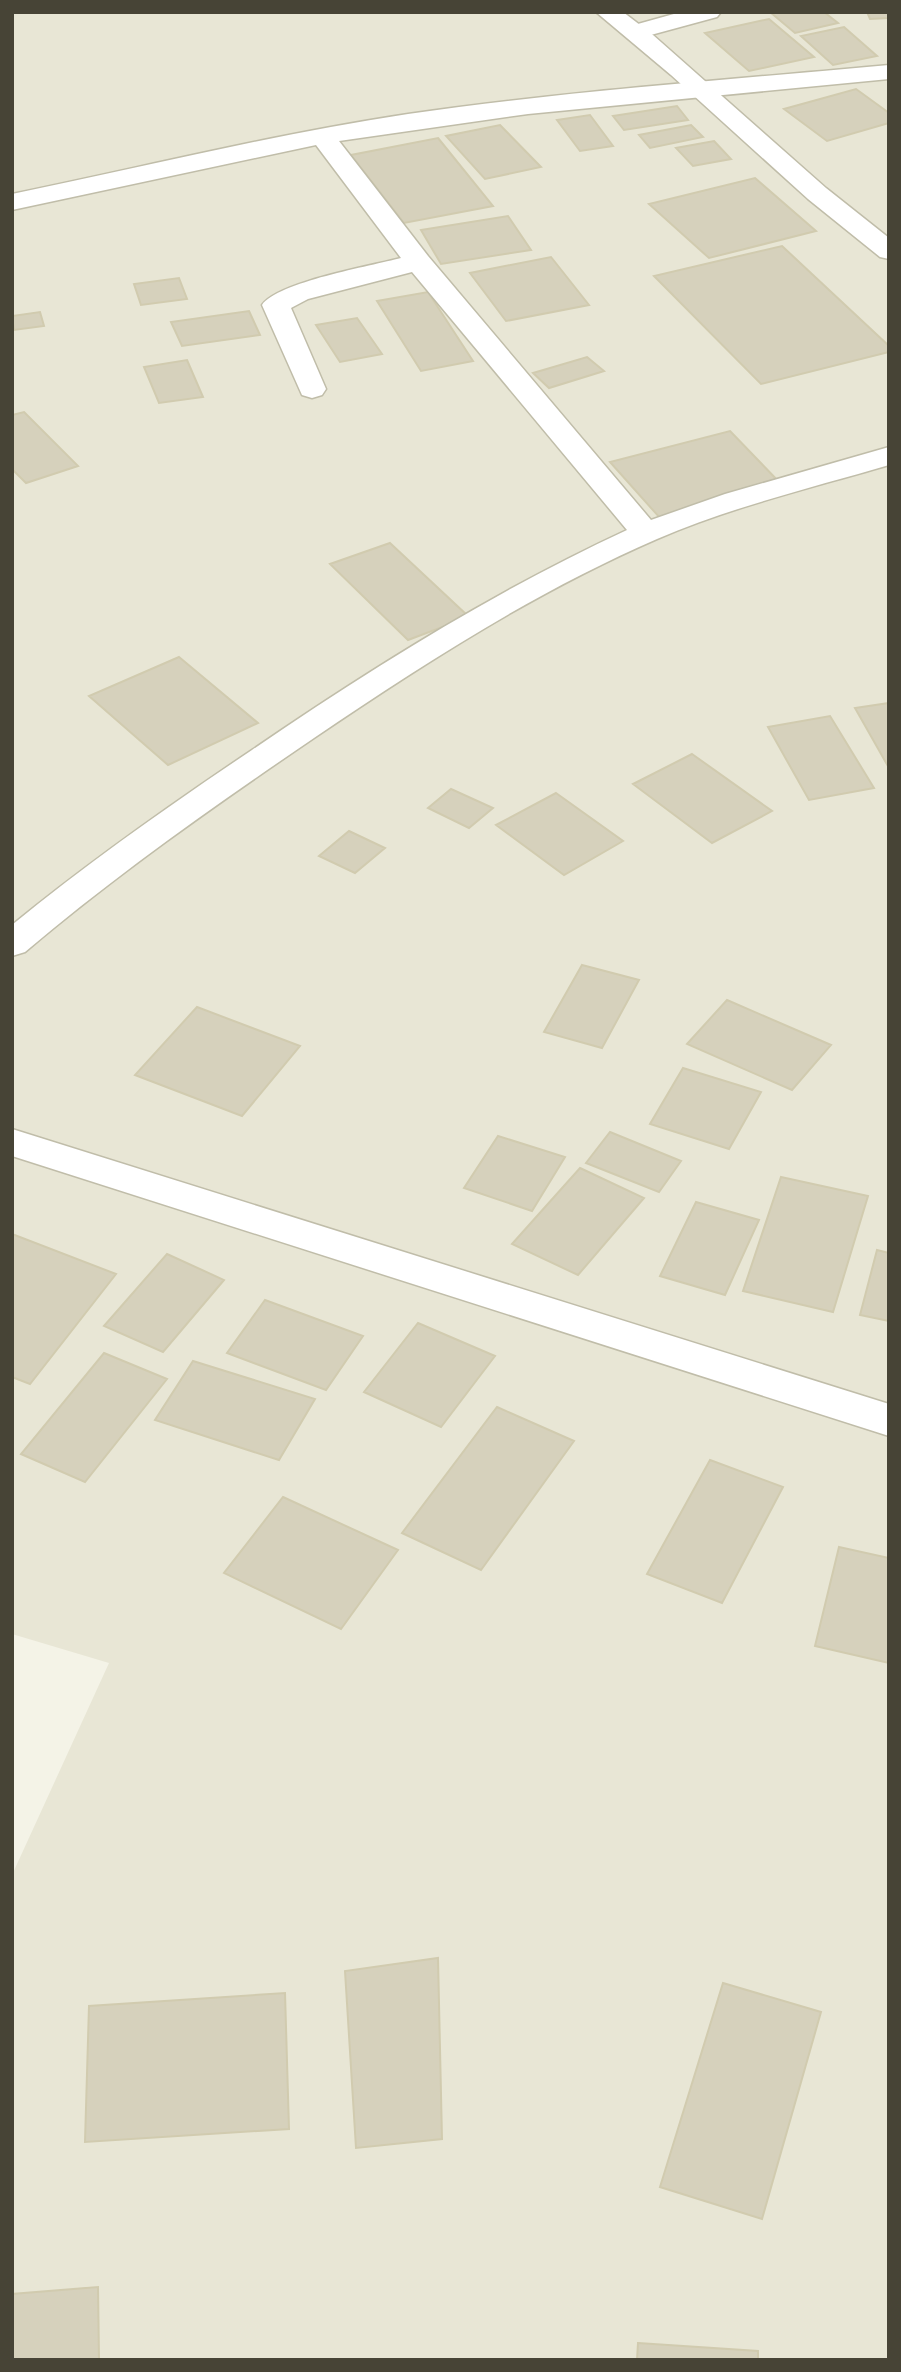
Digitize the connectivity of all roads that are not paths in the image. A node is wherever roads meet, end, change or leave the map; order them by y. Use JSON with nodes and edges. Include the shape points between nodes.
{"nodes":[{"id":1,"x":608,"y":12,"type":"edge"},
{"id":2,"x":709,"y":12,"type":"edge"},
{"id":3,"x":636,"y":32,"type":"junction"},
{"id":4,"x":889,"y":72,"type":"edge"},
{"id":5,"x":702,"y":88,"type":"junction"},
{"id":6,"x":323,"y":137,"type":"junction"},
{"id":7,"x":18,"y":195,"type":"edge"},
{"id":8,"x":889,"y":251,"type":"edge"},
{"id":9,"x":418,"y":262,"type":"junction"},
{"id":10,"x":312,"y":389,"type":"dead end"},
{"id":11,"x":889,"y":456,"type":"edge"},
{"id":12,"x":646,"y":533,"type":"junction"},
{"id":13,"x":12,"y":944,"type":"edge"},
{"id":14,"x":12,"y":1142,"type":"edge"},
{"id":15,"x":889,"y":1420,"type":"edge"}],
"edges":[{"from":1,"to":3,"type":"street"},
{"from":2,"to":3,"type":"street"},
{"from":3,"to":5,"type":"street"},
{"from":4,"to":5,"type":"street"},
{"from":5,"to":6,"type":"street","via":[[409,122]]},
{"from":5,"to":8,"type":"street","via":[[842,218]]},
{"from":6,"to":7,"type":"street"},
{"from":6,"to":9,"type":"street"},
{"from":9,"to":10,"type":"street","via":[[298,293],[276,305]]},
{"from":9,"to":12,"type":"street"},
{"from":11,"to":12,"type":"street","via":[[722,505]]},
{"from":12,"to":13,"type":"street","via":[[524,593],[383,676],[147,836]]},
{"from":14,"to":15,"type":"street"}]}
